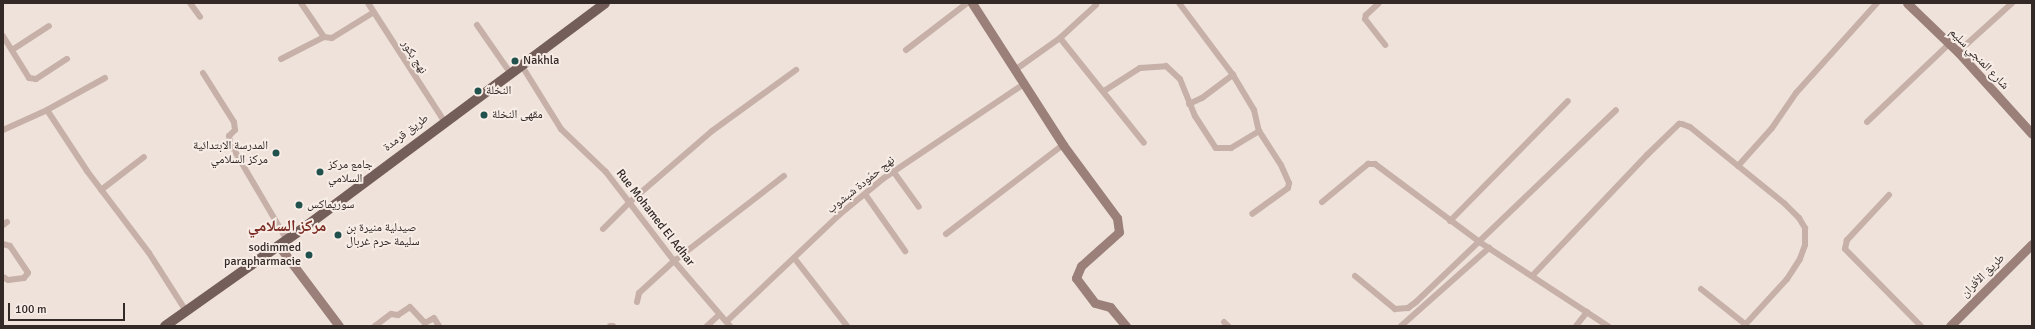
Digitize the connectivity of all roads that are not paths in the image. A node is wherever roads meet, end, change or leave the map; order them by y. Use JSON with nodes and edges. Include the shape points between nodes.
{"nodes":[{"id":1,"x":190,"y":3,"type":"edge"},
{"id":2,"x":301,"y":3,"type":"edge"},
{"id":3,"x":368,"y":3,"type":"edge"},
{"id":4,"x":605,"y":3,"type":"edge"},
{"id":5,"x":967,"y":3,"type":"edge"},
{"id":6,"x":972,"y":3,"type":"edge"},
{"id":7,"x":1179,"y":3,"type":"edge"},
{"id":8,"x":1379,"y":3,"type":"edge"},
{"id":9,"x":1877,"y":3,"type":"edge"},
{"id":10,"x":1907,"y":3,"type":"edge"},
{"id":11,"x":2012,"y":3,"type":"edge"},
{"id":12,"x":1096,"y":5,"type":"dead end"},
{"id":13,"x":374,"y":12,"type":"junction"},
{"id":14,"x":200,"y":17,"type":"dead end"},
{"id":15,"x":477,"y":25,"type":"dead end"},
{"id":16,"x":49,"y":26,"type":"dead end"},
{"id":17,"x":3,"y":36,"type":"edge"},
{"id":18,"x":324,"y":37,"type":"junction"},
{"id":19,"x":1060,"y":38,"type":"junction"},
{"id":20,"x":1949,"y":44,"type":"junction"},
{"id":21,"x":1385,"y":45,"type":"dead end"},
{"id":22,"x":12,"y":50,"type":"junction"},
{"id":23,"x":906,"y":50,"type":"dead end"},
{"id":24,"x":1958,"y":52,"type":"junction"},
{"id":25,"x":67,"y":58,"type":"dead end"},
{"id":26,"x":281,"y":59,"type":"dead end"},
{"id":27,"x":522,"y":66,"type":"junction"},
{"id":28,"x":796,"y":70,"type":"dead end"},
{"id":29,"x":1015,"y":70,"type":"junction"},
{"id":30,"x":203,"y":73,"type":"dead end"},
{"id":31,"x":511,"y":74,"type":"junction"},
{"id":32,"x":1234,"y":75,"type":"junction"},
{"id":33,"x":105,"y":78,"type":"dead end"},
{"id":34,"x":1024,"y":84,"type":"junction"},
{"id":35,"x":1104,"y":91,"type":"junction"},
{"id":36,"x":1568,"y":101,"type":"dead end"},
{"id":37,"x":1189,"y":104,"type":"junction"},
{"id":38,"x":47,"y":110,"type":"junction"},
{"id":39,"x":1616,"y":110,"type":"dead end"},
{"id":40,"x":444,"y":121,"type":"junction"},
{"id":41,"x":1867,"y":122,"type":"dead end"},
{"id":42,"x":3,"y":130,"type":"edge"},
{"id":43,"x":1259,"y":131,"type":"junction"},
{"id":44,"x":2032,"y":134,"type":"edge"},
{"id":45,"x":1144,"y":143,"type":"dead end"},
{"id":46,"x":1063,"y":145,"type":"junction"},
{"id":47,"x":144,"y":157,"type":"dead end"},
{"id":48,"x":1738,"y":166,"type":"junction"},
{"id":49,"x":893,"y":171,"type":"junction"},
{"id":50,"x":784,"y":176,"type":"dead end"},
{"id":51,"x":101,"y":190,"type":"junction"},
{"id":52,"x":865,"y":194,"type":"junction"},
{"id":53,"x":1889,"y":195,"type":"dead end"},
{"id":54,"x":631,"y":201,"type":"junction"},
{"id":55,"x":1322,"y":202,"type":"dead end"},
{"id":56,"x":919,"y":207,"type":"dead end"},
{"id":57,"x":1252,"y":214,"type":"dead end"},
{"id":58,"x":1450,"y":221,"type":"junction"},
{"id":59,"x":603,"y":229,"type":"dead end"},
{"id":60,"x":946,"y":234,"type":"dead end"},
{"id":61,"x":283,"y":243,"type":"junction"},
{"id":62,"x":1481,"y":243,"type":"junction"},
{"id":63,"x":3,"y":244,"type":"edge"},
{"id":64,"x":2032,"y":244,"type":"edge"},
{"id":65,"x":1489,"y":248,"type":"junction"},
{"id":66,"x":905,"y":251,"type":"dead end"},
{"id":67,"x":795,"y":259,"type":"junction"},
{"id":68,"x":674,"y":261,"type":"junction"},
{"id":69,"x":1533,"y":275,"type":"junction"},
{"id":70,"x":1355,"y":276,"type":"dead end"},
{"id":71,"x":3,"y":277,"type":"edge"},
{"id":72,"x":1701,"y":289,"type":"dead end"},
{"id":73,"x":637,"y":302,"type":"dead end"},
{"id":74,"x":186,"y":310,"type":"junction"},
{"id":75,"x":1588,"y":312,"type":"junction"},
{"id":76,"x":719,"y":315,"type":"junction"},
{"id":77,"x":728,"y":324,"type":"edge"},
{"id":78,"x":1744,"y":325,"type":"edge"},
{"id":79,"x":164,"y":326,"type":"edge"},
{"id":80,"x":339,"y":326,"type":"edge"},
{"id":81,"x":374,"y":326,"type":"edge"},
{"id":82,"x":439,"y":326,"type":"edge"},
{"id":83,"x":707,"y":326,"type":"edge"},
{"id":84,"x":847,"y":326,"type":"edge"},
{"id":85,"x":1126,"y":326,"type":"edge"},
{"id":86,"x":1401,"y":326,"type":"edge"},
{"id":87,"x":1576,"y":326,"type":"edge"},
{"id":88,"x":1608,"y":326,"type":"edge"},
{"id":89,"x":1921,"y":326,"type":"edge"},
{"id":90,"x":1950,"y":326,"type":"edge"}],
"edges":[{"from":1,"to":14,"type":"street"},
{"from":2,"to":18,"type":"street"},
{"from":3,"to":13,"type":"street","name":"نهج بكور"},
{"from":4,"to":27,"type":"main road","name":"طريق قرمدة"},
{"from":5,"to":23,"type":"street"},
{"from":6,"to":29,"type":"street"},
{"from":7,"to":32,"type":"street"},
{"from":8,"to":21,"type":"street","via":[[1365,19]]},
{"from":9,"to":48,"type":"street","via":[[1796,92],[1772,128]]},
{"from":10,"to":20,"type":"street","name":"شارع المنجي سليم"},
{"from":11,"to":24,"type":"street"},
{"from":12,"to":19,"type":"street"},
{"from":13,"to":18,"type":"street","via":[[332,38]]},
{"from":13,"to":40,"type":"street","name":"نهج بكور"},
{"from":15,"to":31,"type":"street"},
{"from":16,"to":22,"type":"street"},
{"from":17,"to":22,"type":"street"},
{"from":18,"to":26,"type":"street"},
{"from":19,"to":29,"type":"street"},
{"from":19,"to":35,"type":"street"},
{"from":20,"to":24,"type":"street","name":"شارع المنجي سليم"},
{"from":20,"to":41,"type":"street"},
{"from":22,"to":25,"type":"street","via":[[29,78],[36,79]]},
{"from":24,"to":44,"type":"street","name":"شارع المنجي سليم"},
{"from":27,"to":31,"type":"main road","name":"طريق قرمدة"},
{"from":27,"to":54,"type":"street","name":"Rue Mohamed El Adhar","via":[[561,129],[606,172]]},
{"from":28,"to":54,"type":"street","via":[[712,131]]},
{"from":29,"to":34,"type":"street"},
{"from":30,"to":61,"type":"street","via":[[234,122],[234,130],[229,136],[230,143]]},
{"from":31,"to":40,"type":"main road","name":"طريق قرمدة"},
{"from":32,"to":37,"type":"street"},
{"from":32,"to":43,"type":"street","via":[[1254,110]]},
{"from":33,"to":38,"type":"street"},
{"from":34,"to":46,"type":"street"},
{"from":34,"to":49,"type":"street","name":"نهج حمّودة شبشوب"},
{"from":35,"to":37,"type":"street","via":[[1140,68],[1166,66],[1180,79]]},
{"from":35,"to":45,"type":"street"},
{"from":36,"to":58,"type":"street"},
{"from":37,"to":43,"type":"street","via":[[1212,143],[1219,149],[1231,148]]},
{"from":38,"to":42,"type":"street"},
{"from":38,"to":51,"type":"street"},
{"from":39,"to":62,"type":"street"},
{"from":40,"to":61,"type":"main road","name":"طريق قرمدة"},
{"from":43,"to":57,"type":"street","via":[[1282,165],[1289,183],[1288,188]]},
{"from":46,"to":60,"type":"street"},
{"from":46,"to":85,"type":"street","via":[[1114,212],[1120,228],[1116,235],[1081,266],[1076,278],[1095,303],[1110,306]]},
{"from":47,"to":51,"type":"street"},
{"from":48,"to":69,"type":"street","via":[[1690,127],[1679,124]]},
{"from":48,"to":78,"type":"street","via":[[1785,204],[1805,228],[1805,245],[1800,259],[1787,279]]},
{"from":49,"to":52,"type":"street","name":"نهج حمّودة شبشوب"},
{"from":49,"to":56,"type":"street"},
{"from":50,"to":68,"type":"street"},
{"from":51,"to":74,"type":"street","via":[[149,253]]},
{"from":52,"to":66,"type":"street"},
{"from":52,"to":67,"type":"street","name":"نهج حمّودة شبشوب"},
{"from":53,"to":89,"type":"street","via":[[1847,240],[1845,249]]},
{"from":54,"to":59,"type":"street"},
{"from":54,"to":68,"type":"street","name":"Rue Mohamed El Adhar"},
{"from":55,"to":58,"type":"street","via":[[1368,164],[1375,164]]},
{"from":58,"to":62,"type":"street"},
{"from":61,"to":74,"type":"main road","name":"طريق قرمدة"},
{"from":61,"to":80,"type":"street"},
{"from":62,"to":65,"type":"street"},
{"from":62,"to":70,"type":"street","via":[[1408,308],[1395,309],[1389,306]]},
{"from":63,"to":71,"type":"street","via":[[10,246],[28,273],[24,278],[8,280]]},
{"from":64,"to":90,"type":"street","name":"طريق الأفران"},
{"from":65,"to":69,"type":"street"},
{"from":65,"to":86,"type":"street"},
{"from":67,"to":77,"type":"street","name":"نهج حمّودة شبشوب"},
{"from":67,"to":84,"type":"street"},
{"from":68,"to":73,"type":"street","via":[[639,293]]},
{"from":68,"to":76,"type":"street","name":"Rue Mohamed El Adhar"},
{"from":69,"to":75,"type":"street"},
{"from":72,"to":78,"type":"street"},
{"from":74,"to":79,"type":"main road","name":"طريق قرمدة"},
{"from":75,"to":87,"type":"street"},
{"from":75,"to":88,"type":"street"},
{"from":76,"to":77,"type":"street","name":"Rue Mohamed El Adhar"},
{"from":76,"to":83,"type":"street"},
{"from":81,"to":82,"type":"street","via":[[391,314],[398,315],[410,307],[425,323],[434,318]]}]}
